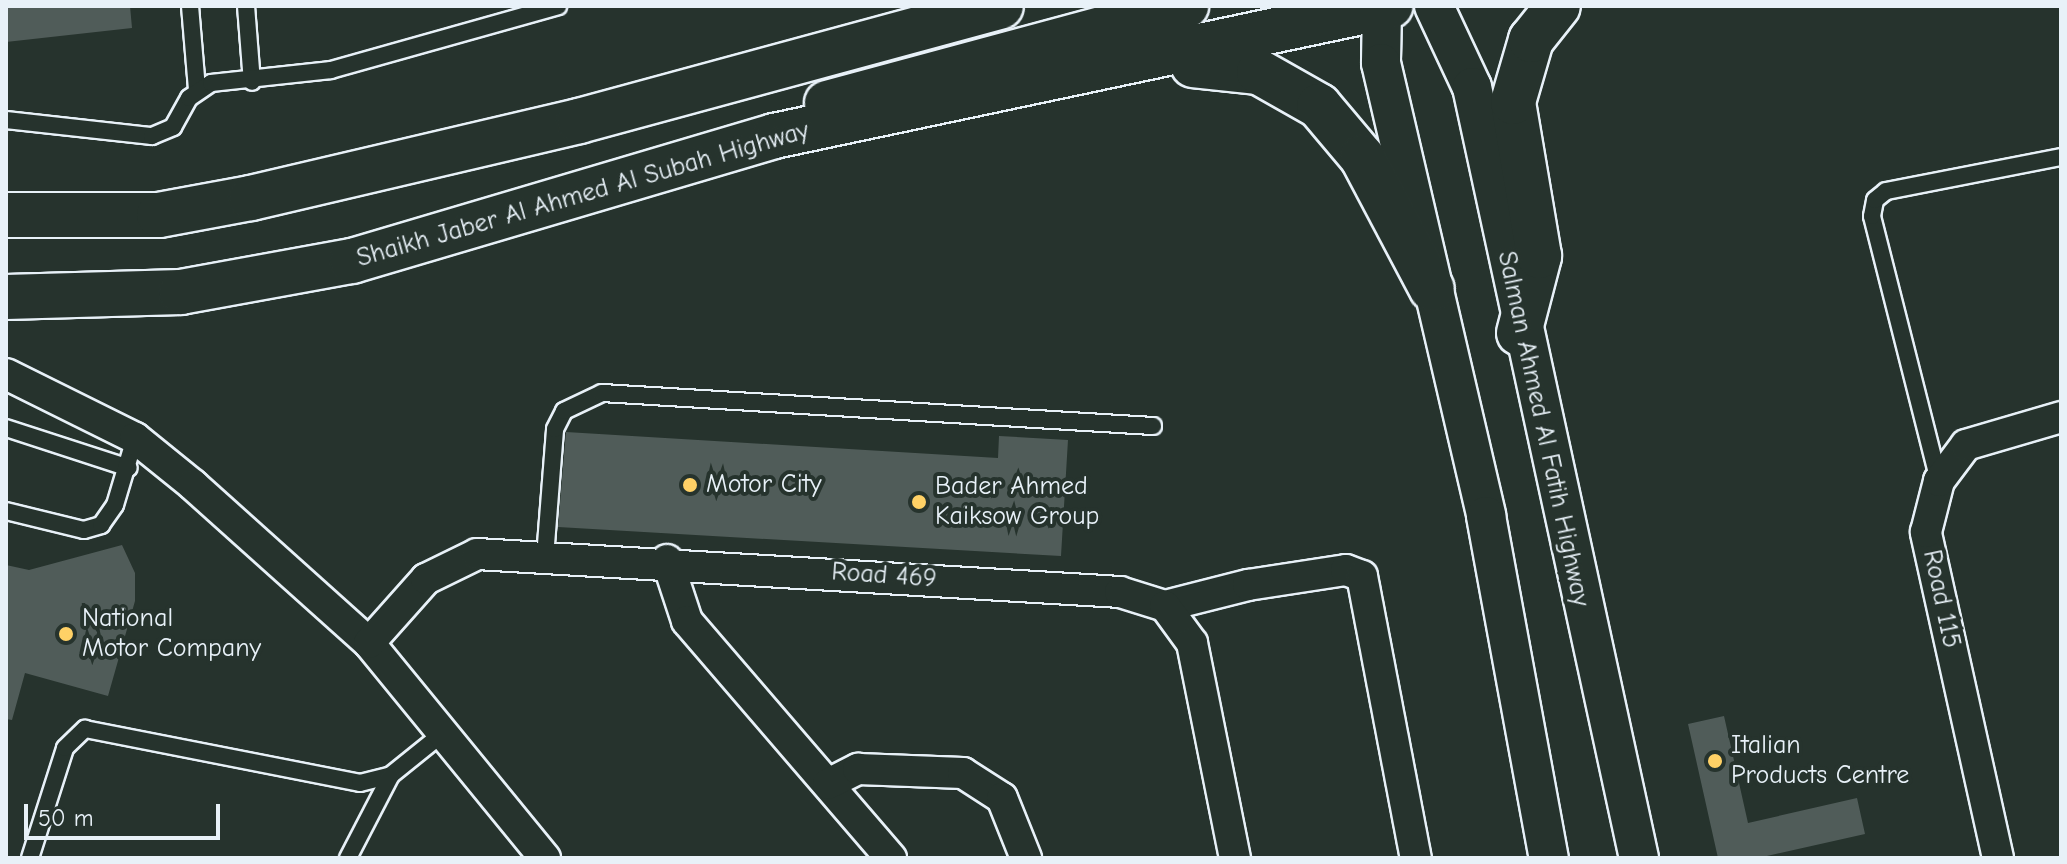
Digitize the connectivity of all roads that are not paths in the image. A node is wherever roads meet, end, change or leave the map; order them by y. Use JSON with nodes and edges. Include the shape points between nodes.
{"nodes":[{"id":1,"x":190,"y":6,"type":"edge"},
{"id":2,"x":246,"y":6,"type":"edge"},
{"id":3,"x":558,"y":6,"type":"edge"},
{"id":4,"x":1001,"y":6,"type":"edge"},
{"id":5,"x":1186,"y":6,"type":"edge"},
{"id":6,"x":1434,"y":6,"type":"edge"},
{"id":7,"x":1558,"y":6,"type":"edge"},
{"id":8,"x":1385,"y":7,"type":"edge"},
{"id":9,"x":1138,"y":65,"type":"junction"},
{"id":10,"x":252,"y":82,"type":"junction"},
{"id":11,"x":197,"y":90,"type":"junction"},
{"id":12,"x":6,"y":120,"type":"edge"},
{"id":13,"x":774,"y":136,"type":"junction"},
{"id":14,"x":2061,"y":157,"type":"edge"},
{"id":15,"x":6,"y":195,"type":"edge"},
{"id":16,"x":6,"y":215,"type":"edge"},
{"id":17,"x":66,"y":220,"type":"junction"},
{"id":18,"x":1432,"y":289,"type":"junction"},
{"id":19,"x":6,"y":297,"type":"edge"},
{"id":20,"x":1519,"y":333,"type":"junction"},
{"id":21,"x":6,"y":374,"type":"edge"},
{"id":22,"x":2061,"y":417,"type":"edge"},
{"id":23,"x":1153,"y":426,"type":"dead end"},
{"id":24,"x":6,"y":428,"type":"edge"},
{"id":25,"x":132,"y":453,"type":"junction"},
{"id":26,"x":1939,"y":481,"type":"junction"},
{"id":27,"x":6,"y":511,"type":"edge"},
{"id":28,"x":545,"y":557,"type":"junction"},
{"id":29,"x":667,"y":560,"type":"junction"},
{"id":30,"x":1165,"y":606,"type":"junction"},
{"id":31,"x":369,"y":643,"type":"junction"},
{"id":32,"x":443,"y":733,"type":"junction"},
{"id":33,"x":391,"y":775,"type":"junction"},
{"id":34,"x":828,"y":784,"type":"junction"},
{"id":35,"x":30,"y":858,"type":"edge"},
{"id":36,"x":348,"y":858,"type":"edge"},
{"id":37,"x":545,"y":858,"type":"edge"},
{"id":38,"x":891,"y":858,"type":"edge"},
{"id":39,"x":1026,"y":858,"type":"edge"},
{"id":40,"x":1235,"y":858,"type":"edge"},
{"id":41,"x":1416,"y":858,"type":"edge"},
{"id":42,"x":1549,"y":858,"type":"edge"},
{"id":43,"x":1639,"y":858,"type":"edge"},
{"id":44,"x":1998,"y":858,"type":"edge"}],
"edges":[{"from":1,"to":11,"type":"lane"},
{"from":2,"to":10,"type":"lane"},
{"from":3,"to":10,"type":"lane","via":[[331,70]]},
{"from":4,"to":17,"type":"main road","via":[[579,121],[251,198]]},
{"from":5,"to":13,"type":"main road","via":[[860,90]]},
{"from":6,"to":20,"type":"street","name":"Salman Ahmed Al Fatih Highway","via":[[1472,87]]},
{"from":7,"to":20,"type":"main road","via":[[1531,40],[1513,102],[1539,256]]},
{"from":8,"to":9,"type":"main road","name":"Shaikh Jaber Al Ahmed Al Subah Highway"},
{"from":8,"to":18,"type":"street","via":[[1381,63]]},
{"from":9,"to":13,"type":"main road","name":"Shaikh Jaber Al Ahmed Al Subah Highway"},
{"from":9,"to":18,"type":"main road","via":[[1237,66],[1281,81],[1319,106],[1362,157]]},
{"from":10,"to":11,"type":"lane"},
{"from":11,"to":12,"type":"lane","via":[[173,127],[152,136]]},
{"from":13,"to":19,"type":"main road","name":"Shaikh Jaber Al Ahmed Al Subah Highway","via":[[352,261],[181,292]]},
{"from":14,"to":26,"type":"lane","via":[[1886,191],[1875,200],[1872,216]]},
{"from":15,"to":17,"type":"street"},
{"from":16,"to":17,"type":"main road"},
{"from":18,"to":42,"type":"street","via":[[1486,516]]},
{"from":20,"to":43,"type":"street","name":"Salman Ahmed Al Fatih Highway"},
{"from":21,"to":25,"type":"street"},
{"from":22,"to":26,"type":"street","name":"Road 115","via":[[1966,445]]},
{"from":23,"to":28,"type":"lane","via":[[602,393],[564,411],[555,429]]},
{"from":24,"to":25,"type":"lane"},
{"from":25,"to":27,"type":"lane","via":[[101,525],[84,530]]},
{"from":25,"to":31,"type":"street"},
{"from":26,"to":44,"type":"street","name":"Road 115","via":[[1926,532]]},
{"from":28,"to":29,"type":"street","name":"Road 469"},
{"from":28,"to":31,"type":"street","name":"Road 469","via":[[477,554],[426,579]]},
{"from":29,"to":30,"type":"street","name":"Road 469","via":[[1120,592]]},
{"from":29,"to":34,"type":"street","via":[[687,621]]},
{"from":30,"to":40,"type":"street","via":[[1192,643]]},
{"from":30,"to":41,"type":"street","via":[[1248,585],[1346,570],[1362,576]]},
{"from":31,"to":32,"type":"street"},
{"from":32,"to":33,"type":"lane"},
{"from":32,"to":37,"type":"street"},
{"from":33,"to":35,"type":"lane","via":[[360,783],[85,729],[65,748]]},
{"from":33,"to":36,"type":"lane"},
{"from":34,"to":38,"type":"street"},
{"from":34,"to":39,"type":"street","via":[[858,769],[963,773],[1011,811]]}]}
